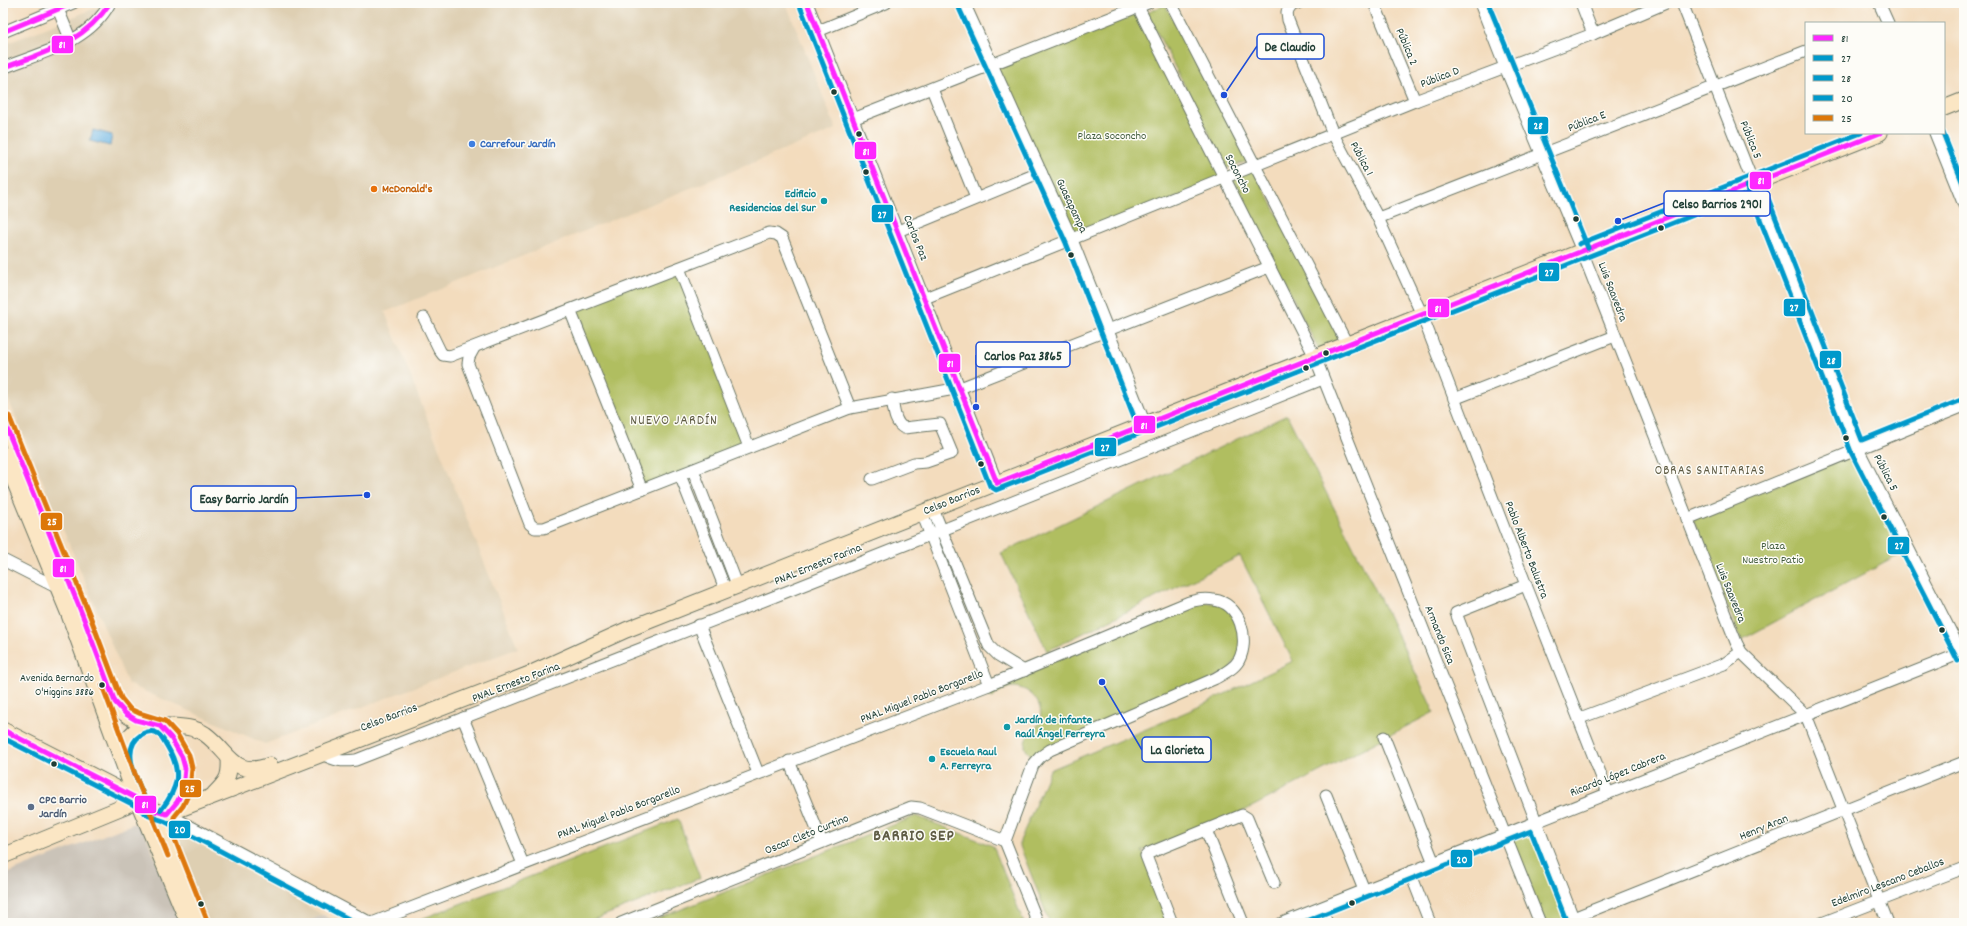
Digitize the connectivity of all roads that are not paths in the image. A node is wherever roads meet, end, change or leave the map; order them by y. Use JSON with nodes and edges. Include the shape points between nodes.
{"nodes":[{"id":1,"x":73,"y":3,"type":"edge"},
{"id":2,"x":110,"y":3,"type":"edge"},
{"id":3,"x":807,"y":3,"type":"edge"},
{"id":4,"x":886,"y":3,"type":"edge"},
{"id":5,"x":964,"y":3,"type":"edge"},
{"id":6,"x":1171,"y":3,"type":"edge"},
{"id":7,"x":1298,"y":3,"type":"edge"},
{"id":8,"x":1374,"y":3,"type":"edge"},
{"id":9,"x":1480,"y":3,"type":"edge"},
{"id":10,"x":1580,"y":3,"type":"edge"},
{"id":11,"x":1666,"y":3,"type":"edge"},
{"id":12,"x":1682,"y":3,"type":"edge"},
{"id":13,"x":1879,"y":3,"type":"edge"},
{"id":14,"x":1141,"y":5,"type":"edge"},
{"id":15,"x":57,"y":6,"type":"edge"},
{"id":16,"x":1884,"y":22,"type":"edge"},
{"id":17,"x":818,"y":31,"type":"junction"},
{"id":18,"x":3,"y":32,"type":"edge"},
{"id":19,"x":1593,"y":34,"type":"junction"},
{"id":20,"x":71,"y":41,"type":"junction"},
{"id":21,"x":1805,"y":51,"type":"edge"},
{"id":22,"x":992,"y":66,"type":"junction"},
{"id":23,"x":1505,"y":67,"type":"junction"},
{"id":24,"x":3,"y":68,"type":"edge"},
{"id":25,"x":1715,"y":87,"type":"junction"},
{"id":26,"x":932,"y":89,"type":"junction"},
{"id":27,"x":1964,"y":100,"type":"edge"},
{"id":28,"x":1415,"y":101,"type":"junction"},
{"id":29,"x":1945,"y":108,"type":"edge"},
{"id":30,"x":853,"y":119,"type":"junction"},
{"id":31,"x":1333,"y":134,"type":"junction"},
{"id":32,"x":1877,"y":134,"type":"edge"},
{"id":33,"x":1934,"y":134,"type":"edge"},
{"id":34,"x":1541,"y":154,"type":"junction"},
{"id":35,"x":1255,"y":166,"type":"junction"},
{"id":36,"x":1040,"y":172,"type":"junction"},
{"id":37,"x":1224,"y":178,"type":"junction"},
{"id":38,"x":1754,"y":183,"type":"junction"},
{"id":39,"x":976,"y":198,"type":"junction"},
{"id":40,"x":1964,"y":206,"type":"edge"},
{"id":41,"x":1378,"y":218,"type":"junction"},
{"id":42,"x":898,"y":231,"type":"junction"},
{"id":43,"x":1072,"y":240,"type":"junction"},
{"id":44,"x":1582,"y":251,"type":"junction"},
{"id":45,"x":1269,"y":267,"type":"junction"},
{"id":46,"x":679,"y":268,"type":"junction"},
{"id":47,"x":925,"y":298,"type":"junction"},
{"id":48,"x":570,"y":310,"type":"junction"},
{"id":49,"x":1422,"y":315,"type":"junction"},
{"id":50,"x":424,"y":318,"type":"dead end"},
{"id":51,"x":1108,"y":331,"type":"junction"},
{"id":52,"x":1615,"y":336,"type":"junction"},
{"id":53,"x":1347,"y":344,"type":"junction"},
{"id":54,"x":474,"y":348,"type":"junction"},
{"id":55,"x":1315,"y":357,"type":"junction"},
{"id":56,"x":1323,"y":379,"type":"junction"},
{"id":57,"x":960,"y":388,"type":"junction"},
{"id":58,"x":892,"y":399,"type":"junction"},
{"id":59,"x":1454,"y":399,"type":"junction"},
{"id":60,"x":1964,"y":406,"type":"edge"},
{"id":61,"x":850,"y":408,"type":"junction"},
{"id":62,"x":3,"y":419,"type":"edge"},
{"id":63,"x":1145,"y":424,"type":"junction"},
{"id":64,"x":749,"y":447,"type":"junction"},
{"id":65,"x":1858,"y":448,"type":"junction"},
{"id":66,"x":3,"y":454,"type":"edge"},
{"id":67,"x":693,"y":470,"type":"junction"},
{"id":68,"x":680,"y":475,"type":"junction"},
{"id":69,"x":872,"y":480,"type":"dead end"},
{"id":70,"x":997,"y":483,"type":"junction"},
{"id":71,"x":642,"y":490,"type":"junction"},
{"id":72,"x":928,"y":511,"type":"junction"},
{"id":73,"x":1687,"y":518,"type":"junction"},
{"id":74,"x":942,"y":530,"type":"junction"},
{"id":75,"x":931,"y":534,"type":"junction"},
{"id":76,"x":3,"y":560,"type":"edge"},
{"id":77,"x":1526,"y":585,"type":"junction"},
{"id":78,"x":58,"y":588,"type":"junction"},
{"id":79,"x":732,"y":589,"type":"junction"},
{"id":80,"x":68,"y":612,"type":"junction"},
{"id":81,"x":699,"y":625,"type":"junction"},
{"id":82,"x":626,"y":630,"type":"junction"},
{"id":83,"x":91,"y":638,"type":"junction"},
{"id":84,"x":1741,"y":652,"type":"junction"},
{"id":85,"x":1963,"y":654,"type":"edge"},
{"id":86,"x":1024,"y":671,"type":"junction"},
{"id":87,"x":989,"y":685,"type":"junction"},
{"id":88,"x":1806,"y":715,"type":"junction"},
{"id":89,"x":463,"y":718,"type":"junction"},
{"id":90,"x":1580,"y":718,"type":"junction"},
{"id":91,"x":153,"y":725,"type":"junction"},
{"id":92,"x":3,"y":730,"type":"edge"},
{"id":93,"x":1384,"y":737,"type":"dead end"},
{"id":94,"x":322,"y":754,"type":"junction"},
{"id":95,"x":229,"y":758,"type":"junction"},
{"id":96,"x":789,"y":761,"type":"junction"},
{"id":97,"x":1964,"y":762,"type":"edge"},
{"id":98,"x":126,"y":770,"type":"junction"},
{"id":99,"x":758,"y":773,"type":"junction"},
{"id":100,"x":1608,"y":793,"type":"junction"},
{"id":101,"x":213,"y":795,"type":"junction"},
{"id":102,"x":1326,"y":795,"type":"dead end"},
{"id":103,"x":138,"y":799,"type":"junction"},
{"id":104,"x":1844,"y":810,"type":"junction"},
{"id":105,"x":167,"y":814,"type":"junction"},
{"id":106,"x":1535,"y":822,"type":"junction"},
{"id":107,"x":1206,"y":830,"type":"junction"},
{"id":108,"x":165,"y":833,"type":"junction"},
{"id":109,"x":1504,"y":834,"type":"junction"},
{"id":110,"x":1005,"y":841,"type":"junction"},
{"id":111,"x":822,"y":842,"type":"junction"},
{"id":112,"x":3,"y":856,"type":"edge"},
{"id":113,"x":1434,"y":863,"type":"junction"},
{"id":114,"x":523,"y":864,"type":"junction"},
{"id":115,"x":1964,"y":868,"type":"edge"},
{"id":116,"x":1410,"y":872,"type":"junction"},
{"id":117,"x":1274,"y":883,"type":"dead end"},
{"id":118,"x":1364,"y":890,"type":"junction"},
{"id":119,"x":1879,"y":901,"type":"junction"},
{"id":120,"x":1321,"y":908,"type":"junction"},
{"id":121,"x":1574,"y":920,"type":"edge"},
{"id":122,"x":188,"y":923,"type":"edge"},
{"id":123,"x":200,"y":923,"type":"edge"},
{"id":124,"x":371,"y":923,"type":"edge"},
{"id":125,"x":621,"y":923,"type":"edge"},
{"id":126,"x":1038,"y":923,"type":"edge"},
{"id":127,"x":1172,"y":923,"type":"edge"},
{"id":128,"x":1243,"y":923,"type":"edge"},
{"id":129,"x":1282,"y":923,"type":"edge"},
{"id":130,"x":1327,"y":923,"type":"edge"},
{"id":131,"x":1430,"y":923,"type":"edge"},
{"id":132,"x":1540,"y":923,"type":"edge"},
{"id":133,"x":1822,"y":923,"type":"edge"},
{"id":134,"x":1888,"y":923,"type":"edge"}],
"edges":[{"from":1,"to":15,"type":"street"},
{"from":2,"to":20,"type":"street","via":[[104,15],[93,27]]},
{"from":3,"to":17,"type":"street","name":"Carlos Paz"},
{"from":4,"to":17,"type":"street"},
{"from":5,"to":22,"type":"street","name":"Guasapampa"},
{"from":6,"to":35,"type":"street","name":"Soconcho"},
{"from":7,"to":31,"type":"street","name":"Pública 1","via":[[1292,5],[1287,12],[1288,20]]},
{"from":8,"to":28,"type":"street","name":"Pública 2"},
{"from":9,"to":23,"type":"street","name":"Luis Saavedra"},
{"from":10,"to":19,"type":"street"},
{"from":11,"to":19,"type":"street","name":"Pública D"},
{"from":12,"to":25,"type":"street","name":"Pública 5"},
{"from":13,"to":16,"type":"street"},
{"from":14,"to":22,"type":"street"},
{"from":14,"to":37,"type":"street","name":"Soconcho"},
{"from":15,"to":18,"type":"street"},
{"from":15,"to":20,"type":"street"},
{"from":17,"to":30,"type":"street","name":"Carlos Paz"},
{"from":19,"to":23,"type":"street","name":"Pública D"},
{"from":20,"to":24,"type":"street"},
{"from":21,"to":25,"type":"street","name":"Pública E"},
{"from":22,"to":26,"type":"street"},
{"from":22,"to":36,"type":"street","name":"Guasapampa"},
{"from":23,"to":28,"type":"street","name":"Pública D"},
{"from":23,"to":34,"type":"street","name":"Luis Saavedra"},
{"from":25,"to":34,"type":"street","name":"Pública E"},
{"from":25,"to":38,"type":"street","name":"Pública 5"},
{"from":26,"to":30,"type":"street"},
{"from":26,"to":39,"type":"street"},
{"from":27,"to":29,"type":"main road"},
{"from":28,"to":31,"type":"street","name":"Pública D"},
{"from":30,"to":42,"type":"street","name":"Carlos Paz"},
{"from":31,"to":35,"type":"street","name":"Pública D"},
{"from":31,"to":41,"type":"street","name":"Pública 1"},
{"from":32,"to":38,"type":"main road","name":"Celso Barrios"},
{"from":33,"to":40,"type":"street"},
{"from":34,"to":41,"type":"street","name":"Pública E"},
{"from":34,"to":44,"type":"street","name":"Luis Saavedra"},
{"from":35,"to":37,"type":"street","name":"Pública D"},
{"from":35,"to":53,"type":"street","name":"Soconcho"},
{"from":36,"to":39,"type":"street"},
{"from":36,"to":43,"type":"street","name":"Guasapampa"},
{"from":37,"to":43,"type":"street","name":"Pública D"},
{"from":37,"to":45,"type":"street","name":"Soconcho"},
{"from":38,"to":44,"type":"main road","name":"Celso Barrios"},
{"from":38,"to":65,"type":"street","name":"Pública 5"},
{"from":39,"to":42,"type":"street"},
{"from":41,"to":49,"type":"street","name":"Pública 1"},
{"from":42,"to":47,"type":"street","name":"Carlos Paz"},
{"from":43,"to":47,"type":"street","name":"Pública D"},
{"from":43,"to":51,"type":"street","name":"Guasapampa"},
{"from":44,"to":49,"type":"main road","name":"Celso Barrios"},
{"from":44,"to":52,"type":"street","name":"Luis Saavedra"},
{"from":45,"to":51,"type":"street"},
{"from":45,"to":55,"type":"street","name":"Soconcho"},
{"from":46,"to":48,"type":"street"},
{"from":46,"to":61,"type":"street","via":[[769,233],[782,238]]},
{"from":46,"to":64,"type":"street"},
{"from":47,"to":57,"type":"street","name":"Carlos Paz"},
{"from":48,"to":54,"type":"street"},
{"from":48,"to":71,"type":"street"},
{"from":49,"to":53,"type":"main road","name":"Celso Barrios"},
{"from":49,"to":59,"type":"street","name":"Pablo Alberto Balustra"},
{"from":50,"to":54,"type":"street","via":[[443,355],[450,356]]},
{"from":51,"to":57,"type":"street"},
{"from":51,"to":63,"type":"street","name":"Guasapampa"},
{"from":52,"to":59,"type":"street"},
{"from":52,"to":73,"type":"street","name":"Luis Saavedra"},
{"from":53,"to":55,"type":"main road","name":"Celso Barrios"},
{"from":54,"to":71,"type":"street","via":[[468,364],[530,524],[534,528],[544,528]]},
{"from":55,"to":56,"type":"street","name":"Armando Sica"},
{"from":55,"to":63,"type":"main road","name":"Celso Barrios"},
{"from":56,"to":74,"type":"street","name":"PNAL Ernesto Farina"},
{"from":56,"to":109,"type":"street","name":"Armando Sica"},
{"from":57,"to":58,"type":"street"},
{"from":57,"to":70,"type":"street","name":"Carlos Paz"},
{"from":58,"to":61,"type":"street"},
{"from":58,"to":69,"type":"street","via":[[900,426],[904,428],[940,424],[952,453],[926,462],[914,463]]},
{"from":59,"to":77,"type":"street","name":"Pablo Alberto Balustra"},
{"from":60,"to":65,"type":"street"},
{"from":61,"to":64,"type":"street"},
{"from":62,"to":83,"type":"main road"},
{"from":63,"to":70,"type":"main road","name":"Celso Barrios"},
{"from":64,"to":67,"type":"street"},
{"from":65,"to":73,"type":"street"},
{"from":65,"to":85,"type":"street","name":"Pública 5"},
{"from":66,"to":78,"type":"main road"},
{"from":67,"to":68,"type":"street"},
{"from":67,"to":79,"type":"street"},
{"from":68,"to":71,"type":"street"},
{"from":68,"to":79,"type":"street"},
{"from":70,"to":72,"type":"main road","name":"Celso Barrios"},
{"from":72,"to":74,"type":"street"},
{"from":72,"to":75,"type":"street"},
{"from":72,"to":79,"type":"main road","name":"Celso Barrios"},
{"from":73,"to":84,"type":"street","name":"Luis Saavedra"},
{"from":74,"to":75,"type":"street","name":"PNAL Ernesto Farina"},
{"from":74,"to":86,"type":"street","via":[[990,646],[998,655]]},
{"from":75,"to":81,"type":"street","name":"PNAL Ernesto Farina"},
{"from":75,"to":87,"type":"street"},
{"from":76,"to":78,"type":"street"},
{"from":77,"to":90,"type":"street","name":"Pablo Alberto Balustra"},
{"from":77,"to":106,"type":"street","name":"Armando Sica","via":[[1456,613],[1532,807]]},
{"from":78,"to":80,"type":"main road"},
{"from":79,"to":82,"type":"main road","name":"Celso Barrios"},
{"from":80,"to":83,"type":"main road","via":[[81,633]]},
{"from":80,"to":98,"type":"main road"},
{"from":81,"to":89,"type":"street","name":"PNAL Ernesto Farina"},
{"from":81,"to":99,"type":"street"},
{"from":82,"to":94,"type":"main road","name":"Celso Barrios","via":[[527,675]]},
{"from":82,"to":95,"type":"main road","name":"Celso Barrios","via":[[524,665],[258,769],[245,769]]},
{"from":83,"to":91,"type":"main road","via":[[115,702],[126,714]]},
{"from":84,"to":88,"type":"street","name":"Luis Saavedra"},
{"from":84,"to":90,"type":"street","via":[[1724,664]]},
{"from":85,"to":88,"type":"street","name":"Ricardo López Cabrera"},
{"from":86,"to":87,"type":"street","name":"PNAL Miguel Pablo Borgarello"},
{"from":86,"to":110,"type":"street","name":"PNAL Miguel Pablo Borgarello","via":[[1189,602],[1202,599],[1227,604],[1241,626],[1244,646],[1238,660],[1229,671],[1050,750],[1040,757],[1033,766]]},
{"from":87,"to":96,"type":"street","name":"PNAL Miguel Pablo Borgarello"},
{"from":88,"to":100,"type":"street","name":"Ricardo López Cabrera"},
{"from":88,"to":104,"type":"street","name":"Luis Saavedra"},
{"from":89,"to":94,"type":"street","name":"PNAL Ernesto Farina","via":[[356,760],[334,761]]},
{"from":89,"to":114,"type":"street"},
{"from":90,"to":100,"type":"street","name":"Pablo Alberto Balustra"},
{"from":91,"to":95,"type":"main road","name":"Celso Barrios","via":[[193,730],[204,734]]},
{"from":91,"to":98,"type":"main road","via":[[132,732],[126,740],[123,754]]},
{"from":91,"to":105,"type":"main road","via":[[176,746],[184,768],[183,790]]},
{"from":92,"to":103,"type":"main road"},
{"from":93,"to":113,"type":"street"},
{"from":94,"to":101,"type":"main road","name":"Celso Barrios"},
{"from":95,"to":101,"type":"main road","via":[[228,779]]},
{"from":96,"to":99,"type":"street","name":"PNAL Miguel Pablo Borgarello"},
{"from":96,"to":111,"type":"street"},
{"from":97,"to":104,"type":"street","name":"Henry Aran"},
{"from":98,"to":103,"type":"main road"},
{"from":99,"to":114,"type":"street","name":"PNAL Miguel Pablo Borgarello"},
{"from":100,"to":106,"type":"street","name":"Ricardo López Cabrera"},
{"from":101,"to":105,"type":"main road","name":"Celso Barrios"},
{"from":102,"to":118,"type":"street"},
{"from":103,"to":105,"type":"main road","via":[[152,810]]},
{"from":103,"to":108,"type":"main road"},
{"from":103,"to":112,"type":"main road"},
{"from":103,"to":122,"type":"main road"},
{"from":104,"to":119,"type":"street","name":"Luis Saavedra"},
{"from":104,"to":121,"type":"street","name":"Henry Aran"},
{"from":105,"to":108,"type":"main road"},
{"from":105,"to":124,"type":"street"},
{"from":106,"to":109,"type":"street","name":"Ricardo López Cabrera"},
{"from":106,"to":121,"type":"street","name":"Armando Sica"},
{"from":107,"to":117,"type":"street","via":[[1242,816],[1247,818]]},
{"from":107,"to":127,"type":"street","via":[[1146,856]]},
{"from":107,"to":128,"type":"street"},
{"from":108,"to":123,"type":"main road"},
{"from":109,"to":113,"type":"street","name":"Ricardo López Cabrera"},
{"from":109,"to":132,"type":"street","name":"Armando Sica"},
{"from":110,"to":111,"type":"street","name":"Oscar Cleto Curtino","via":[[920,808],[911,807]]},
{"from":110,"to":126,"type":"street"},
{"from":111,"to":125,"type":"street","name":"Oscar Cleto Curtino"},
{"from":113,"to":116,"type":"street","name":"Ricardo López Cabrera"},
{"from":114,"to":124,"type":"street","name":"PNAL Miguel Pablo Borgarello"},
{"from":115,"to":119,"type":"street","name":"Edelmiro Lescano Ceballos"},
{"from":116,"to":118,"type":"street","name":"Ricardo López Cabrera"},
{"from":116,"to":131,"type":"street"},
{"from":118,"to":120,"type":"street","name":"Ricardo López Cabrera"},
{"from":119,"to":133,"type":"street","name":"Edelmiro Lescano Ceballos"},
{"from":119,"to":134,"type":"street","name":"Luis Saavedra"},
{"from":120,"to":129,"type":"street","name":"Ricardo López Cabrera"},
{"from":120,"to":130,"type":"street"}]}
